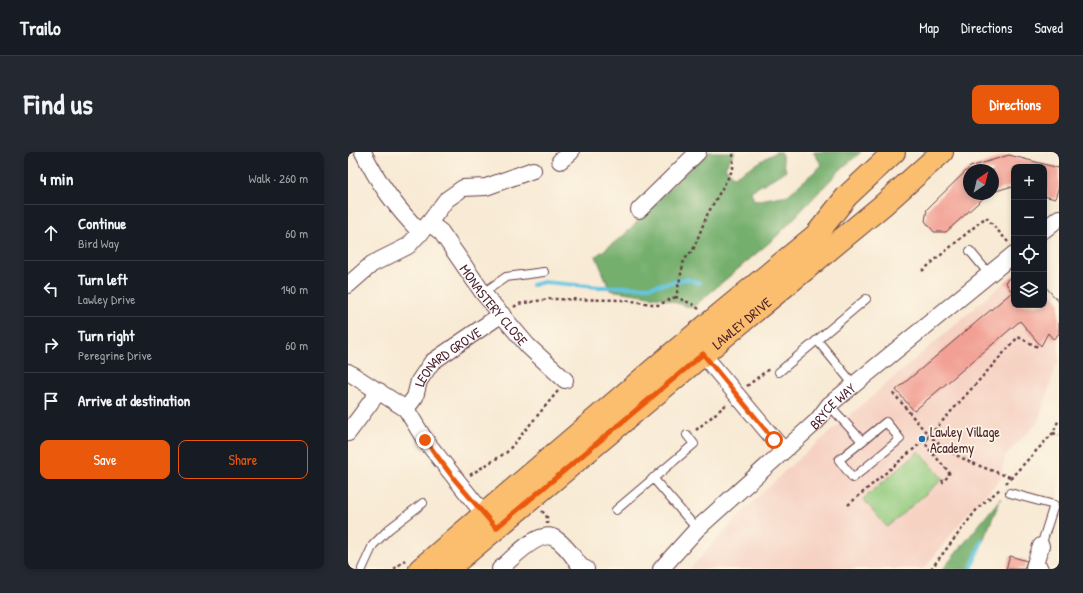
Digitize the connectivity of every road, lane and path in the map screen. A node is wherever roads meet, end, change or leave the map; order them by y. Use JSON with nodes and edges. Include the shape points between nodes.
{"nodes":[{"id":1,"x":363,"y":152,"type":"edge"},
{"id":2,"x":697,"y":152,"type":"edge"},
{"id":3,"x":733,"y":152,"type":"edge"},
{"id":4,"x":894,"y":152,"type":"edge"},
{"id":5,"x":922,"y":152,"type":"edge"},
{"id":6,"x":942,"y":152,"type":"edge"},
{"id":7,"x":533,"y":170,"type":"dead end"},
{"id":8,"x":639,"y":210,"type":"dead end"},
{"id":9,"x":1059,"y":218,"type":"edge"},
{"id":10,"x":425,"y":228,"type":"junction"},
{"id":11,"x":1047,"y":228,"type":"edge"},
{"id":12,"x":997,"y":230,"type":"dead end"},
{"id":13,"x":994,"y":232,"type":"dead end"},
{"id":14,"x":816,"y":235,"type":"junction"},
{"id":15,"x":970,"y":251,"type":"dead end"},
{"id":16,"x":1011,"y":256,"type":"edge"},
{"id":17,"x":544,"y":272,"type":"dead end"},
{"id":18,"x":989,"y":274,"type":"junction"},
{"id":19,"x":348,"y":285,"type":"edge"},
{"id":20,"x":483,"y":293,"type":"junction"},
{"id":21,"x":676,"y":297,"type":"junction"},
{"id":22,"x":866,"y":298,"type":"dead end"},
{"id":23,"x":702,"y":312,"type":"dead end"},
{"id":24,"x":503,"y":315,"type":"junction"},
{"id":25,"x":817,"y":340,"type":"junction"},
{"id":26,"x":697,"y":346,"type":"junction"},
{"id":27,"x":1038,"y":347,"type":"dead end"},
{"id":28,"x":348,"y":372,"type":"edge"},
{"id":29,"x":779,"y":372,"type":"joint"},
{"id":30,"x":565,"y":380,"type":"joint"},
{"id":31,"x":854,"y":385,"type":"junction"},
{"id":32,"x":743,"y":389,"type":"dead end"},
{"id":33,"x":379,"y":391,"type":"junction"},
{"id":34,"x":893,"y":393,"type":"dead end"},
{"id":35,"x":727,"y":404,"type":"dead end"},
{"id":36,"x":830,"y":405,"type":"junction"},
{"id":37,"x":406,"y":409,"type":"junction"},
{"id":38,"x":1059,"y":419,"type":"edge"},
{"id":39,"x":348,"y":433,"type":"edge"},
{"id":40,"x":1053,"y":433,"type":"junction"},
{"id":41,"x":1059,"y":435,"type":"edge"},
{"id":42,"x":687,"y":436,"type":"joint"},
{"id":43,"x":928,"y":437,"type":"junction"},
{"id":44,"x":862,"y":441,"type":"junction"},
{"id":45,"x":783,"y":450,"type":"junction"},
{"id":46,"x":653,"y":478,"type":"junction"},
{"id":47,"x":1013,"y":478,"type":"junction"},
{"id":48,"x":942,"y":480,"type":"dead end"},
{"id":49,"x":458,"y":484,"type":"junction"},
{"id":50,"x":1010,"y":493,"type":"dead end"},
{"id":51,"x":423,"y":503,"type":"dead end"},
{"id":52,"x":848,"y":505,"type":"dead end"},
{"id":53,"x":616,"y":510,"type":"dead end"},
{"id":54,"x":490,"y":522,"type":"junction"},
{"id":55,"x":697,"y":529,"type":"junction"},
{"id":56,"x":1041,"y":546,"type":"joint"},
{"id":57,"x":362,"y":569,"type":"edge"},
{"id":58,"x":420,"y":569,"type":"edge"},
{"id":59,"x":448,"y":569,"type":"edge"},
{"id":60,"x":500,"y":569,"type":"edge"},
{"id":61,"x":586,"y":569,"type":"edge"},
{"id":62,"x":661,"y":569,"type":"edge"},
{"id":63,"x":931,"y":569,"type":"edge"},
{"id":64,"x":1040,"y":569,"type":"edge"}],
"edges":[{"from":1,"to":10,"type":"street","name":"MONASTERY CLOSE","via":[[406,218]]},
{"from":2,"to":8,"type":"street"},
{"from":3,"to":21,"type":"path","via":[[733,169],[707,215],[693,250],[684,260]]},
{"from":4,"to":14,"type":"main road","name":"LAWLEY DRIVE","via":[[848,196]]},
{"from":5,"to":14,"type":"main road","via":[[861,205]]},
{"from":6,"to":26,"type":"main road","name":"LAWLEY DRIVE","via":[[883,205]]},
{"from":7,"to":10,"type":"street","via":[[486,187],[463,188],[446,200]]},
{"from":9,"to":11,"type":"street"},
{"from":10,"to":19,"type":"street","via":[[408,246],[372,264]]},
{"from":10,"to":20,"type":"street","name":"MONASTERY CLOSE","via":[[441,232]]},
{"from":12,"to":13,"type":"path"},
{"from":14,"to":26,"type":"main road","name":"LAWLEY DRIVE"},
{"from":15,"to":18,"type":"lane"},
{"from":16,"to":18,"type":"street","name":"BRYCE WAY"},
{"from":17,"to":20,"type":"lane","via":[[506,277]]},
{"from":18,"to":31,"type":"street","name":"BRYCE WAY"},
{"from":20,"to":24,"type":"street","name":"MONASTERY CLOSE"},
{"from":21,"to":23,"type":"path"},
{"from":21,"to":24,"type":"path","via":[[658,305],[626,300],[549,299],[518,304]]},
{"from":22,"to":25,"type":"lane"},
{"from":24,"to":30,"type":"street","name":"MONASTERY CLOSE","via":[[528,346]]},
{"from":24,"to":37,"type":"street","name":"LEONARD GROVE","via":[[432,362],[418,381],[415,397]]},
{"from":25,"to":29,"type":"lane"},
{"from":25,"to":31,"type":"lane"},
{"from":26,"to":45,"type":"street"},
{"from":26,"to":54,"type":"main road","name":"LAWLEY DRIVE"},
{"from":27,"to":43,"type":"path","via":[[1018,337]]},
{"from":28,"to":33,"type":"street"},
{"from":29,"to":32,"type":"path","via":[[774,365]]},
{"from":30,"to":49,"type":"path","via":[[506,452]]},
{"from":31,"to":36,"type":"street","name":"BRYCE WAY"},
{"from":33,"to":37,"type":"street"},
{"from":33,"to":39,"type":"street"},
{"from":34,"to":43,"type":"path"},
{"from":35,"to":42,"type":"path"},
{"from":36,"to":44,"type":"lane"},
{"from":36,"to":45,"type":"street","name":"BRYCE WAY"},
{"from":37,"to":49,"type":"street","via":[[425,440]]},
{"from":38,"to":40,"type":"path"},
{"from":40,"to":41,"type":"path"},
{"from":40,"to":47,"type":"path"},
{"from":42,"to":46,"type":"lane","via":[[694,444]]},
{"from":43,"to":47,"type":"path","via":[[984,468]]},
{"from":43,"to":48,"type":"path","via":[[927,447],[948,472],[947,479],[943,482]]},
{"from":43,"to":52,"type":"path"},
{"from":44,"to":44,"type":"lane","via":[[886,422],[900,439],[853,478],[839,460]]},
{"from":45,"to":55,"type":"street","name":"BRYCE WAY"},
{"from":46,"to":53,"type":"lane"},
{"from":46,"to":55,"type":"lane"},
{"from":47,"to":63,"type":"path","via":[[978,508]]},
{"from":49,"to":54,"type":"street"},
{"from":50,"to":56,"type":"lane","via":[[1054,505]]},
{"from":51,"to":57,"type":"lane","via":[[373,545]]},
{"from":54,"to":58,"type":"main road","name":"LAWLEY DRIVE"},
{"from":54,"to":59,"type":"main road","name":"LAWLEY DRIVE"},
{"from":55,"to":62,"type":"street","name":"BRYCE WAY"},
{"from":56,"to":64,"type":"street","via":[[1034,567]]},
{"from":60,"to":61,"type":"street","via":[[537,538],[549,536],[558,540],[581,567]]}]}
